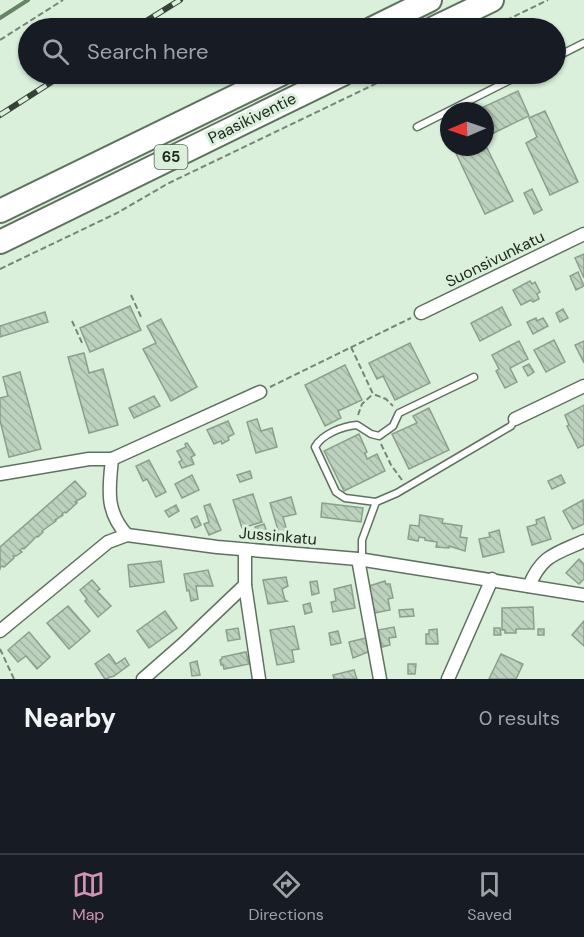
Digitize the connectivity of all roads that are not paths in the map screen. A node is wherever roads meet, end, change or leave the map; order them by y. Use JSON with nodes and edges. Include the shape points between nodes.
{"nodes":[{"id":1,"x":423,"y":0,"type":"edge"},
{"id":2,"x":430,"y":0,"type":"edge"},
{"id":3,"x":492,"y":0,"type":"edge"},
{"id":4,"x":403,"y":14,"type":"junction"},
{"id":5,"x":394,"y":18,"type":"edge"},
{"id":6,"x":455,"y":18,"type":"edge"},
{"id":7,"x":584,"y":43,"type":"edge"},
{"id":8,"x":566,"y":52,"type":"edge"},
{"id":9,"x":260,"y":84,"type":"edge"},
{"id":10,"x":323,"y":84,"type":"edge"},
{"id":11,"x":502,"y":84,"type":"edge"},
{"id":12,"x":417,"y":127,"type":"dead end"},
{"id":13,"x":0,"y":211,"type":"edge"},
{"id":14,"x":584,"y":234,"type":"edge"},
{"id":15,"x":0,"y":242,"type":"edge"},
{"id":16,"x":421,"y":313,"type":"road end"},
{"id":17,"x":474,"y":377,"type":"dead end"},
{"id":18,"x":584,"y":386,"type":"edge"},
{"id":19,"x":260,"y":392,"type":"road end"},
{"id":20,"x":515,"y":419,"type":"joint"},
{"id":21,"x":112,"y":459,"type":"junction"},
{"id":22,"x":0,"y":474,"type":"edge"},
{"id":23,"x":376,"y":502,"type":"junction"},
{"id":24,"x":127,"y":535,"type":"junction"},
{"id":25,"x":584,"y":541,"type":"edge"},
{"id":26,"x":245,"y":550,"type":"junction"},
{"id":27,"x":360,"y":559,"type":"junction"},
{"id":28,"x":492,"y":579,"type":"junction"},
{"id":29,"x":245,"y":585,"type":"junction"},
{"id":30,"x":529,"y":586,"type":"junction"},
{"id":31,"x":584,"y":595,"type":"edge"},
{"id":32,"x":0,"y":632,"type":"edge"},
{"id":33,"x":143,"y":679,"type":"edge"},
{"id":34,"x":259,"y":679,"type":"edge"},
{"id":35,"x":380,"y":679,"type":"edge"},
{"id":36,"x":448,"y":679,"type":"edge"}],
"edges":[{"from":1,"to":4,"type":"highway"},
{"from":2,"to":4,"type":"highway"},
{"from":3,"to":6,"type":"highway"},
{"from":4,"to":5,"type":"highway"},
{"from":7,"to":8,"type":"lane"},
{"from":9,"to":13,"type":"highway","name":"Paasikiventie","number":"65"},
{"from":10,"to":15,"type":"highway","name":"Paasikiventie","number":"65"},
{"from":11,"to":12,"type":"lane"},
{"from":14,"to":16,"type":"street","name":"Suonsivunkatu"},
{"from":17,"to":23,"type":"lane","via":[[399,413],[385,434],[371,434],[357,425],[319,440],[315,447],[336,492],[345,498]]},
{"from":18,"to":20,"type":"street"},
{"from":19,"to":21,"type":"street"},
{"from":20,"to":23,"type":"lane","via":[[511,426]]},
{"from":21,"to":22,"type":"street","via":[[89,459]]},
{"from":21,"to":24,"type":"street","via":[[110,507]]},
{"from":23,"to":27,"type":"lane","via":[[362,540]]},
{"from":24,"to":26,"type":"street","name":"Jussinkatu"},
{"from":24,"to":32,"type":"street","via":[[108,542]]},
{"from":25,"to":30,"type":"street","via":[[547,558]]},
{"from":26,"to":27,"type":"street","name":"Jussinkatu"},
{"from":26,"to":29,"type":"street"},
{"from":27,"to":28,"type":"street","name":"Jussinkatu"},
{"from":27,"to":35,"type":"street"},
{"from":28,"to":30,"type":"street","name":"Jussinkatu"},
{"from":28,"to":36,"type":"street"},
{"from":29,"to":33,"type":"street"},
{"from":29,"to":34,"type":"street"},
{"from":30,"to":31,"type":"street","name":"Jussinkatu"}]}
